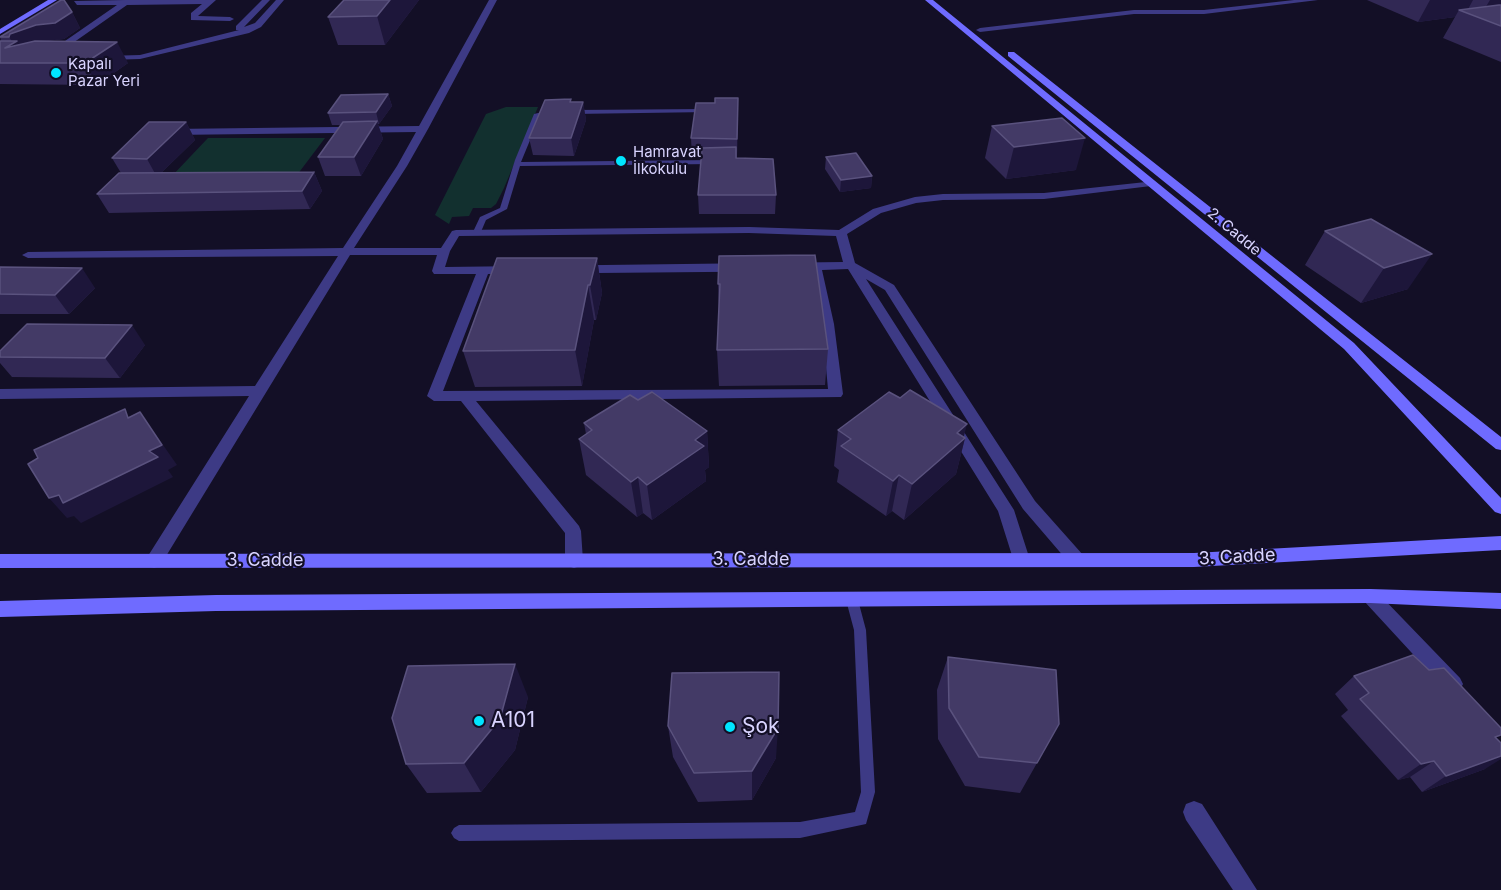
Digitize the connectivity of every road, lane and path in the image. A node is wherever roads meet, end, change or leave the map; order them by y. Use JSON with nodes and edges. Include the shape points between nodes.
{"nodes":[{"id":1,"x":53,"y":0,"type":"edge"},
{"id":2,"x":266,"y":0,"type":"edge"},
{"id":3,"x":280,"y":0,"type":"edge"},
{"id":4,"x":493,"y":0,"type":"edge"},
{"id":5,"x":929,"y":0,"type":"edge"},
{"id":6,"x":943,"y":0,"type":"edge"},
{"id":7,"x":1314,"y":0,"type":"edge"},
{"id":8,"x":211,"y":1,"type":"edge"},
{"id":9,"x":127,"y":2,"type":"edge"},
{"id":10,"x":77,"y":3,"type":"dead end"},
{"id":11,"x":230,"y":19,"type":"dead end"},
{"id":12,"x":246,"y":30,"type":"junction"},
{"id":13,"x":981,"y":30,"type":"junction"},
{"id":14,"x":0,"y":32,"type":"edge"},
{"id":15,"x":40,"y":49,"type":"edge"},
{"id":16,"x":96,"y":58,"type":"edge"},
{"id":17,"x":720,"y":111,"type":"edge"},
{"id":18,"x":555,"y":112,"type":"edge"},
{"id":19,"x":566,"y":112,"type":"edge"},
{"id":20,"x":423,"y":129,"type":"junction"},
{"id":21,"x":158,"y":132,"type":"edge"},
{"id":22,"x":719,"y":162,"type":"edge"},
{"id":23,"x":517,"y":164,"type":"junction"},
{"id":24,"x":1151,"y":183,"type":"junction"},
{"id":25,"x":477,"y":232,"type":"junction"},
{"id":26,"x":841,"y":233,"type":"junction"},
{"id":27,"x":444,"y":251,"type":"junction"},
{"id":28,"x":346,"y":252,"type":"junction"},
{"id":29,"x":28,"y":255,"type":"dead end"},
{"id":30,"x":850,"y":265,"type":"junction"},
{"id":31,"x":484,"y":270,"type":"junction"},
{"id":32,"x":818,"y":273,"type":"edge"},
{"id":33,"x":260,"y":391,"type":"junction"},
{"id":34,"x":0,"y":394,"type":"edge"},
{"id":35,"x":465,"y":396,"type":"junction"},
{"id":36,"x":1501,"y":445,"type":"edge"},
{"id":37,"x":1501,"y":508,"type":"edge"},
{"id":38,"x":1501,"y":543,"type":"edge"},
{"id":39,"x":1022,"y":560,"type":"junction"},
{"id":40,"x":1077,"y":560,"type":"junction"},
{"id":41,"x":0,"y":561,"type":"edge"},
{"id":42,"x":154,"y":561,"type":"junction"},
{"id":43,"x":573,"y":561,"type":"junction"},
{"id":44,"x":1371,"y":596,"type":"junction"},
{"id":45,"x":852,"y":600,"type":"junction"},
{"id":46,"x":1501,"y":601,"type":"edge"},
{"id":47,"x":0,"y":609,"type":"edge"},
{"id":48,"x":1468,"y":701,"type":"edge"},
{"id":49,"x":1194,"y":812,"type":"dead end"},
{"id":50,"x":459,"y":833,"type":"dead end"},
{"id":51,"x":1246,"y":890,"type":"edge"}],
"edges":[{"from":1,"to":14,"type":"main road"},
{"from":2,"to":12,"type":"street","via":[[239,28]]},
{"from":3,"to":12,"type":"street","via":[[258,25]]},
{"from":4,"to":20,"type":"street"},
{"from":5,"to":24,"type":"main road","name":"2. Cadde"},
{"from":6,"to":13,"type":"main road","name":"2. Cadde"},
{"from":7,"to":13,"type":"street","via":[[1204,12],[1134,12]]},
{"from":8,"to":9,"type":"street"},
{"from":8,"to":11,"type":"street","via":[[194,18]]},
{"from":9,"to":10,"type":"street"},
{"from":9,"to":15,"type":"street","via":[[67,43]]},
{"from":12,"to":16,"type":"street","via":[[140,57]]},
{"from":13,"to":36,"type":"main road","name":"2. Cadde"},
{"from":17,"to":19,"type":"lane"},
{"from":18,"to":23,"type":"lane","via":[[537,114]]},
{"from":20,"to":21,"type":"street"},
{"from":20,"to":28,"type":"street"},
{"from":22,"to":23,"type":"lane"},
{"from":23,"to":25,"type":"lane","via":[[503,209],[483,219]]},
{"from":24,"to":26,"type":"street","via":[[1044,196],[915,200],[877,211]]},
{"from":24,"to":37,"type":"main road","name":"2. Cadde","via":[[1349,346]]},
{"from":25,"to":26,"type":"street"},
{"from":25,"to":27,"type":"street","via":[[456,233]]},
{"from":26,"to":30,"type":"street"},
{"from":27,"to":28,"type":"street"},
{"from":27,"to":31,"type":"street","via":[[438,271]]},
{"from":28,"to":29,"type":"street"},
{"from":28,"to":33,"type":"street"},
{"from":30,"to":31,"type":"street"},
{"from":30,"to":39,"type":"street","via":[[1006,510]]},
{"from":30,"to":40,"type":"street","via":[[890,288],[1029,505]]},
{"from":31,"to":35,"type":"street","via":[[434,396]]},
{"from":32,"to":35,"type":"street","via":[[836,394]]},
{"from":33,"to":34,"type":"street"},
{"from":33,"to":42,"type":"street"},
{"from":35,"to":43,"type":"street","via":[[573,531]]},
{"from":38,"to":40,"type":"main road","name":"3. Cadde","via":[[1194,560]]},
{"from":39,"to":40,"type":"main road","name":"3. Cadde"},
{"from":39,"to":43,"type":"main road","name":"3. Cadde"},
{"from":41,"to":42,"type":"main road","name":"3. Cadde"},
{"from":42,"to":43,"type":"main road","name":"3. Cadde"},
{"from":44,"to":45,"type":"main road"},
{"from":44,"to":46,"type":"main road"},
{"from":44,"to":48,"type":"street"},
{"from":45,"to":47,"type":"main road","via":[[228,603]]},
{"from":45,"to":50,"type":"lane","via":[[860,630],[868,792],[861,819],[800,830]]},
{"from":49,"to":51,"type":"street"}]}
